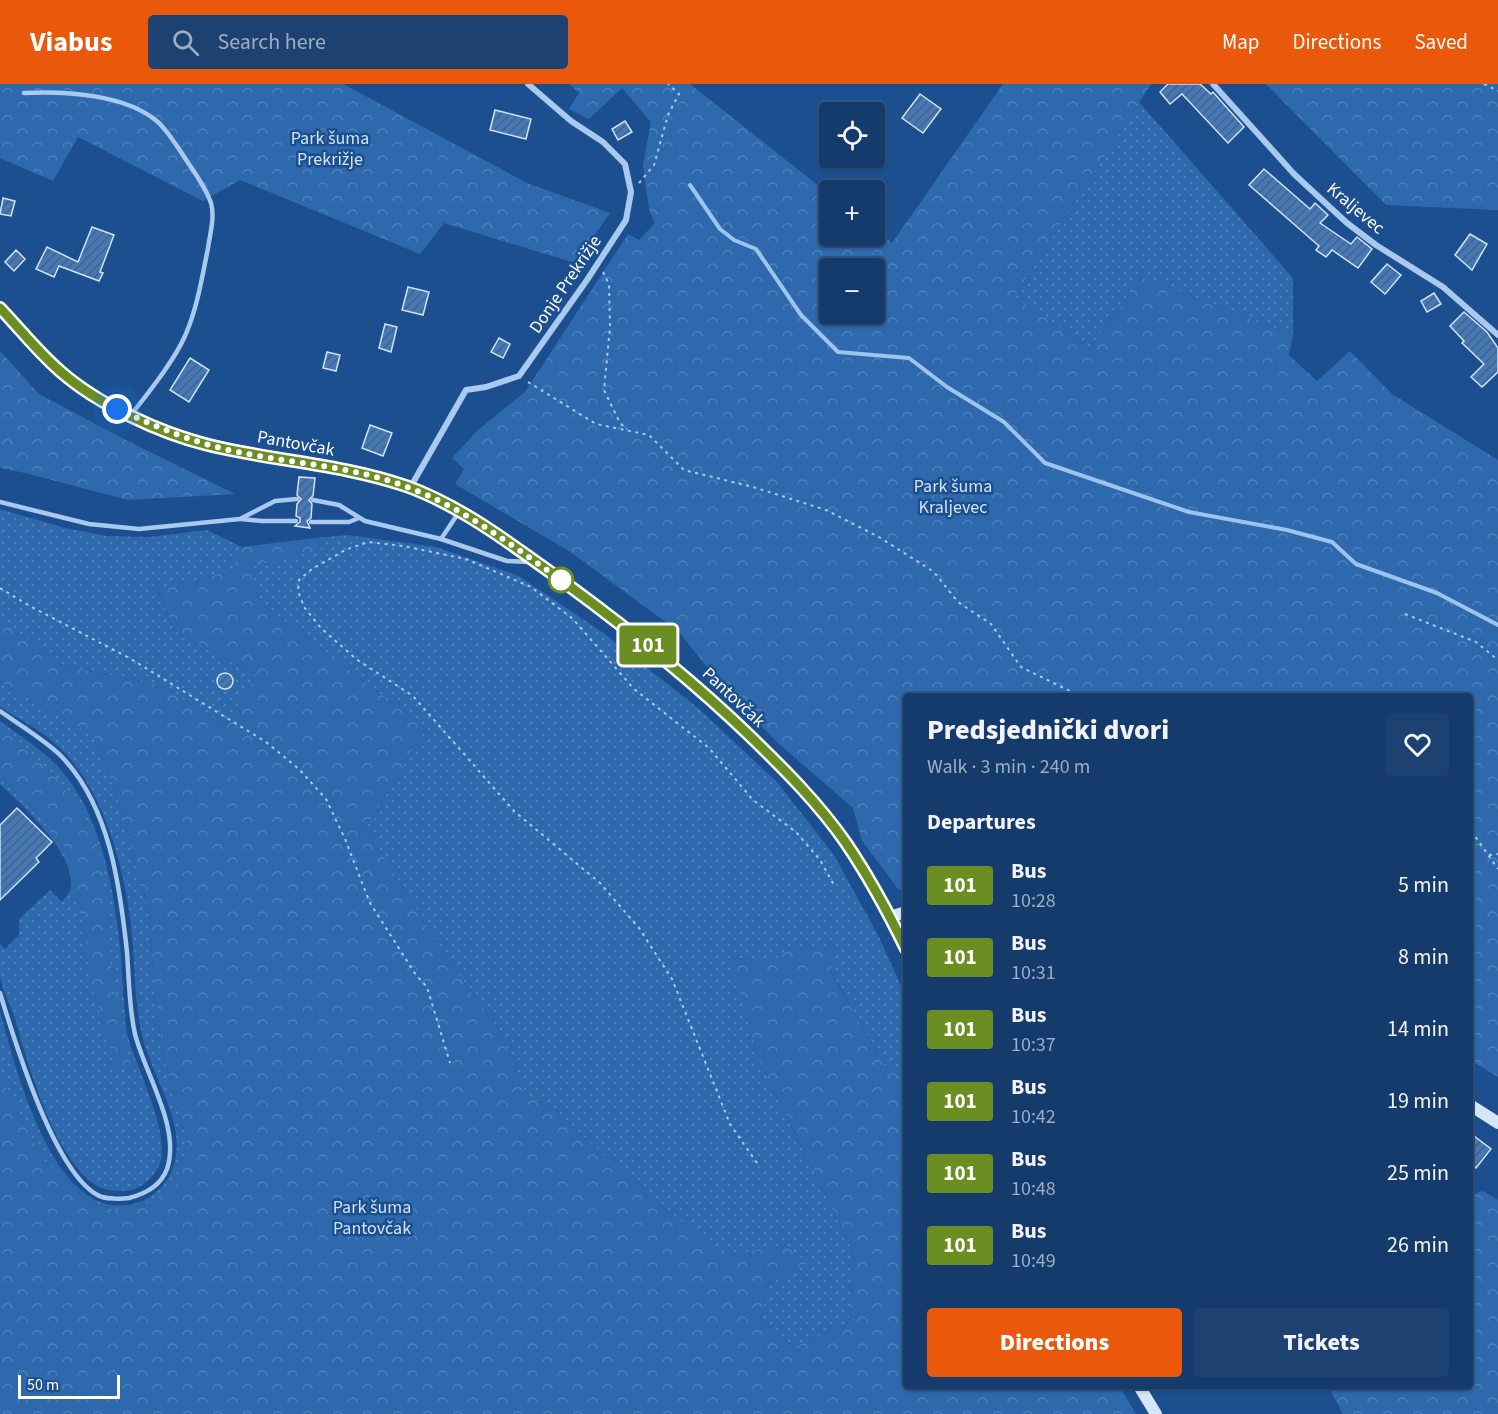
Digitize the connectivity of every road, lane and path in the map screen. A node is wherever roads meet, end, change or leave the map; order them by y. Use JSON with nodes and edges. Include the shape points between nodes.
{"nodes":[{"id":1,"x":528,"y":84,"type":"edge"},
{"id":2,"x":668,"y":84,"type":"edge"},
{"id":3,"x":1213,"y":84,"type":"edge"},
{"id":4,"x":1484,"y":84,"type":"edge"},
{"id":5,"x":1498,"y":91,"type":"edge"},
{"id":6,"x":24,"y":93,"type":"dead end"},
{"id":7,"x":631,"y":192,"type":"junction"},
{"id":8,"x":598,"y":264,"type":"junction"},
{"id":9,"x":0,"y":308,"type":"edge"},
{"id":10,"x":1498,"y":335,"type":"edge"},
{"id":11,"x":519,"y":376,"type":"junction"},
{"id":12,"x":131,"y":415,"type":"junction"},
{"id":13,"x":629,"y":431,"type":"junction"},
{"id":14,"x":410,"y":488,"type":"junction"},
{"id":15,"x":297,"y":499,"type":"dead end"},
{"id":16,"x":313,"y":500,"type":"dead end"},
{"id":17,"x":0,"y":502,"type":"edge"},
{"id":18,"x":459,"y":512,"type":"junction"},
{"id":19,"x":359,"y":518,"type":"junction"},
{"id":20,"x":240,"y":519,"type":"junction"},
{"id":21,"x":296,"y":520,"type":"dead end"},
{"id":22,"x":311,"y":522,"type":"dead end"},
{"id":23,"x":441,"y":539,"type":"junction"},
{"id":24,"x":538,"y":563,"type":"junction"},
{"id":25,"x":0,"y":588,"type":"edge"},
{"id":26,"x":1405,"y":614,"type":"dead end"},
{"id":27,"x":1498,"y":660,"type":"edge"},
{"id":28,"x":1074,"y":693,"type":"edge"},
{"id":29,"x":0,"y":711,"type":"edge"},
{"id":30,"x":1473,"y":836,"type":"edge"},
{"id":31,"x":1498,"y":854,"type":"edge"},
{"id":32,"x":1488,"y":855,"type":"junction"},
{"id":33,"x":1498,"y":868,"type":"edge"},
{"id":34,"x":834,"y":885,"type":"dead end"},
{"id":35,"x":903,"y":913,"type":"edge"},
{"id":36,"x":890,"y":917,"type":"junction"},
{"id":37,"x":903,"y":943,"type":"edge"},
{"id":38,"x":0,"y":993,"type":"edge"},
{"id":39,"x":450,"y":1063,"type":"dead end"},
{"id":40,"x":1473,"y":1107,"type":"edge"},
{"id":41,"x":1498,"y":1123,"type":"edge"},
{"id":42,"x":757,"y":1163,"type":"dead end"},
{"id":43,"x":1141,"y":1389,"type":"edge"},
{"id":44,"x":1155,"y":1414,"type":"edge"}],
"edges":[{"from":1,"to":7,"type":"street","name":"Donje Prekrižje","via":[[626,164]]},
{"from":2,"to":7,"type":"path","via":[[679,94],[668,114],[654,165]]},
{"from":3,"to":10,"type":"street","name":"Kraljevec","via":[[1294,174],[1347,223],[1376,246],[1443,287]]},
{"from":4,"to":5,"type":"path"},
{"from":6,"to":12,"type":"lane","via":[[84,94],[140,111],[168,133],[211,204],[211,229],[192,318],[184,339]]},
{"from":7,"to":8,"type":"street","name":"Donje Prekrižje","via":[[626,220]]},
{"from":8,"to":11,"type":"street","name":"Donje Prekrižje"},
{"from":8,"to":13,"type":"path","via":[[609,284],[610,327],[604,390],[620,423]]},
{"from":9,"to":12,"type":"main road","name":"Pantovčak","via":[[62,373]]},
{"from":11,"to":13,"type":"path","via":[[596,424]]},
{"from":11,"to":14,"type":"street","via":[[466,390]]},
{"from":12,"to":14,"type":"main road","name":"Pantovčak","via":[[206,444],[332,466]]},
{"from":13,"to":28,"type":"path","via":[[649,435],[684,470],[826,510],[879,537],[934,572],[958,602],[990,624],[1021,667]]},
{"from":14,"to":18,"type":"main road","name":"Pantovčak"},
{"from":15,"to":20,"type":"lane","via":[[275,501]]},
{"from":16,"to":19,"type":"lane","via":[[339,505]]},
{"from":17,"to":20,"type":"lane","via":[[89,524],[139,529]]},
{"from":18,"to":23,"type":"lane"},
{"from":18,"to":24,"type":"main road","name":"Pantovčak"},
{"from":19,"to":22,"type":"lane","via":[[348,522]]},
{"from":19,"to":23,"type":"lane"},
{"from":20,"to":21,"type":"lane"},
{"from":23,"to":24,"type":"lane","via":[[507,561]]},
{"from":24,"to":36,"type":"main road","name":"Pantovčak","via":[[663,658],[778,762],[846,842]]},
{"from":25,"to":39,"type":"path","via":[[131,659],[266,741],[299,769],[326,799],[370,903],[427,987]]},
{"from":26,"to":27,"type":"path","via":[[1476,642]]},
{"from":29,"to":38,"type":"lane","via":[[62,757],[89,797],[112,855],[135,1032],[169,1132],[171,1151],[166,1170],[156,1184],[141,1195],[124,1199],[102,1197],[83,1184],[68,1166],[17,1046]]},
{"from":30,"to":32,"type":"path"},
{"from":31,"to":32,"type":"path"},
{"from":32,"to":33,"type":"path"},
{"from":34,"to":42,"type":"path","via":[[820,860],[796,832],[753,800],[709,748],[634,689],[573,619],[531,587],[466,559],[368,542],[345,550],[299,580],[304,607],[321,628],[356,659],[412,696],[514,811],[600,883],[639,928],[672,979],[730,1124]]},
{"from":35,"to":36,"type":"main road"},
{"from":36,"to":37,"type":"main road","name":"Pantovčak"},
{"from":40,"to":41,"type":"main road"},
{"from":43,"to":44,"type":"main road"}]}
